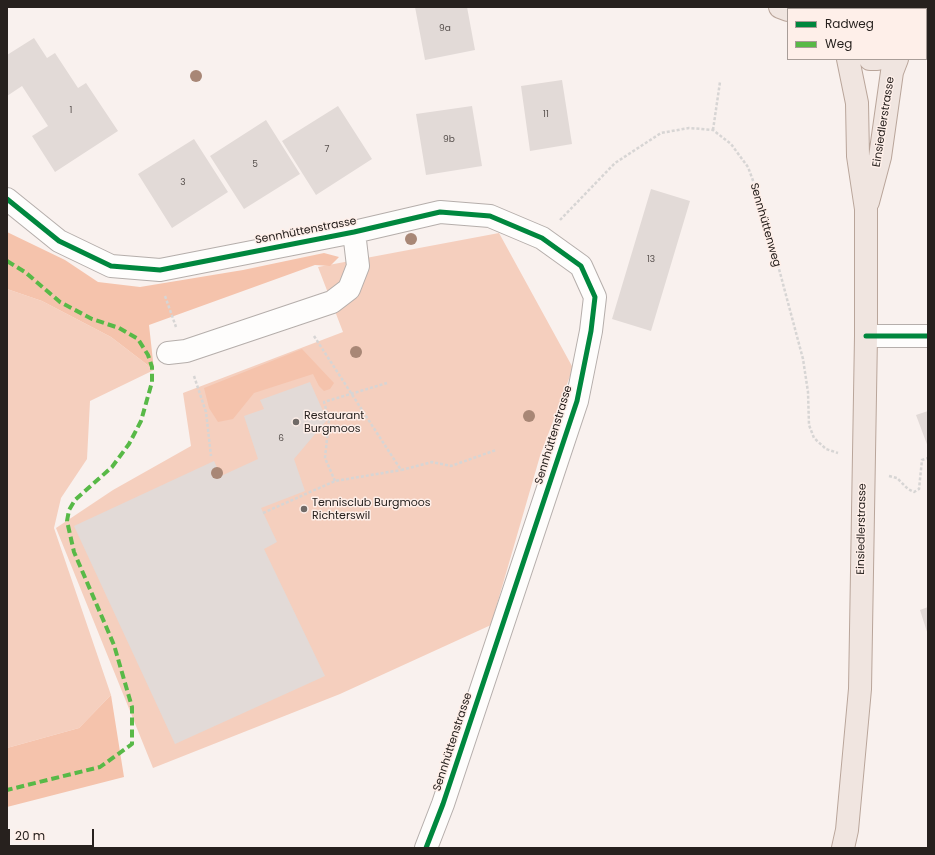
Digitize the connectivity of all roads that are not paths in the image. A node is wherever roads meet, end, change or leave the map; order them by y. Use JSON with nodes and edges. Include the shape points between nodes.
{"nodes":[{"id":1,"x":848,"y":60,"type":"edge"},
{"id":2,"x":897,"y":60,"type":"edge"},
{"id":3,"x":7,"y":199,"type":"edge"},
{"id":4,"x":866,"y":209,"type":"junction"},
{"id":5,"x":354,"y":232,"type":"junction"},
{"id":6,"x":866,"y":336,"type":"junction"},
{"id":7,"x":928,"y":336,"type":"edge"},
{"id":8,"x":177,"y":352,"type":"road end"},
{"id":9,"x":426,"y":848,"type":"edge"},
{"id":10,"x":843,"y":848,"type":"edge"}],
"edges":[{"from":1,"to":4,"type":"main road","name":"Einsiedlerstrasse","via":[[857,103],[858,156]]},
{"from":2,"to":4,"type":"main road","name":"Einsiedlerstrasse","via":[[892,72],[880,157]]},
{"from":3,"to":5,"type":"street","name":"Sennhüttenstrasse","via":[[59,241],[111,266],[160,270]]},
{"from":4,"to":6,"type":"main road","name":"Einsiedlerstrasse"},
{"from":5,"to":8,"type":"street","via":[[358,266],[349,289],[332,302]]},
{"from":5,"to":9,"type":"street","name":"Sennhüttenstrasse","via":[[440,212],[490,216],[542,238],[581,266],[595,297],[577,401],[446,796]]},
{"from":6,"to":7,"type":"street"},
{"from":6,"to":10,"type":"main road","name":"Einsiedlerstrasse","via":[[860,689],[847,830]]}]}
